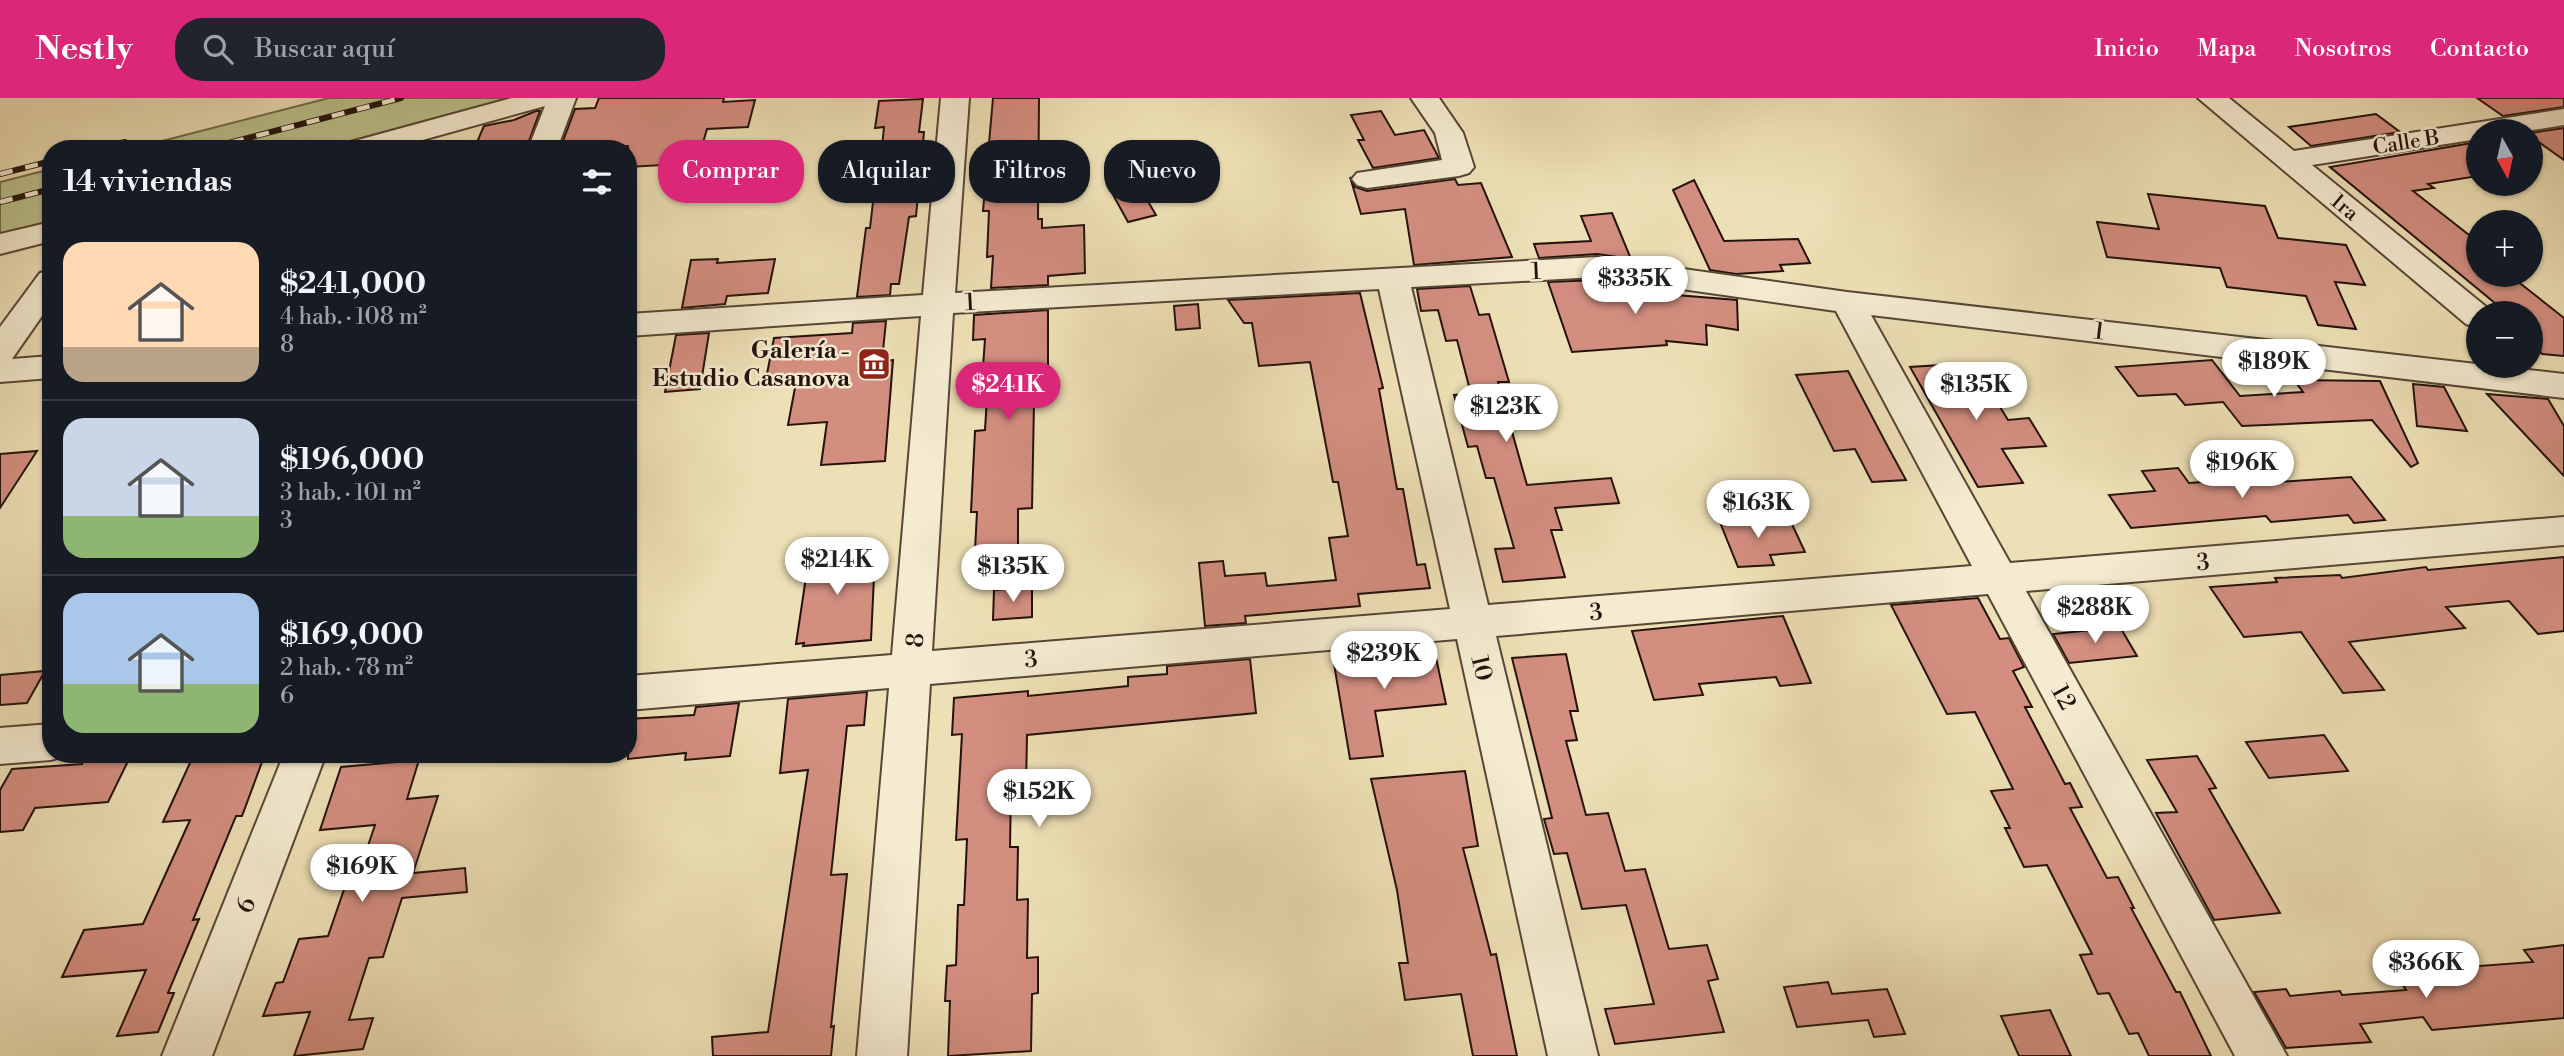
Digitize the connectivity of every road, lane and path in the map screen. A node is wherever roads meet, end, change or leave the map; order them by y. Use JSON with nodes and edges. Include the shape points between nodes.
{"nodes":[{"id":1,"x":544,"y":98,"type":"edge"},
{"id":2,"x":562,"y":98,"type":"edge"},
{"id":3,"x":955,"y":98,"type":"edge"},
{"id":4,"x":1425,"y":98,"type":"edge"},
{"id":5,"x":2212,"y":98,"type":"edge"},
{"id":6,"x":2564,"y":117,"type":"edge"},
{"id":7,"x":390,"y":140,"type":"edge"},
{"id":8,"x":546,"y":140,"type":"edge"},
{"id":9,"x":2289,"y":160,"type":"junction"},
{"id":10,"x":1367,"y":179,"type":"dead end"},
{"id":11,"x":42,"y":233,"type":"edge"},
{"id":12,"x":0,"y":244,"type":"edge"},
{"id":13,"x":1393,"y":279,"type":"junction"},
{"id":14,"x":42,"y":293,"type":"edge"},
{"id":15,"x":1847,"y":302,"type":"junction"},
{"id":16,"x":937,"y":304,"type":"junction"},
{"id":17,"x":2466,"y":307,"type":"edge"},
{"id":18,"x":637,"y":324,"type":"edge"},
{"id":19,"x":0,"y":351,"type":"edge"},
{"id":20,"x":42,"y":368,"type":"edge"},
{"id":21,"x":2543,"y":370,"type":"edge"},
{"id":22,"x":0,"y":371,"type":"edge"},
{"id":23,"x":2563,"y":386,"type":"edge"},
{"id":24,"x":2564,"y":531,"type":"edge"},
{"id":25,"x":1999,"y":579,"type":"junction"},
{"id":26,"x":1471,"y":623,"type":"junction"},
{"id":27,"x":913,"y":669,"type":"junction"},
{"id":28,"x":637,"y":692,"type":"edge"},
{"id":29,"x":42,"y":742,"type":"edge"},
{"id":30,"x":0,"y":746,"type":"edge"},
{"id":31,"x":301,"y":763,"type":"edge"},
{"id":32,"x":187,"y":1056,"type":"edge"},
{"id":33,"x":882,"y":1056,"type":"edge"},
{"id":34,"x":1573,"y":1056,"type":"edge"},
{"id":35,"x":2262,"y":1056,"type":"edge"}],
"edges":[{"from":1,"to":7,"type":"street"},
{"from":2,"to":8,"type":"street"},
{"from":3,"to":16,"type":"street","name":"8"},
{"from":4,"to":10,"type":"street","via":[[1449,133],[1459,167]]},
{"from":5,"to":9,"type":"street","name":"1ra"},
{"from":6,"to":9,"type":"street","name":"Calle B"},
{"from":9,"to":17,"type":"street","name":"1ra"},
{"from":11,"to":12,"type":"street"},
{"from":13,"to":15,"type":"street","name":"1","via":[[1597,267]]},
{"from":13,"to":16,"type":"street","name":"1"},
{"from":13,"to":26,"type":"street","name":"10"},
{"from":14,"to":19,"type":"street"},
{"from":15,"to":23,"type":"street","name":"1"},
{"from":15,"to":25,"type":"street","name":"12"},
{"from":16,"to":18,"type":"street","name":"1"},
{"from":16,"to":27,"type":"street","name":"8"},
{"from":20,"to":22,"type":"street"},
{"from":21,"to":23,"type":"street"},
{"from":24,"to":25,"type":"street","name":"3"},
{"from":25,"to":26,"type":"street","name":"3"},
{"from":25,"to":35,"type":"street","name":"12"},
{"from":26,"to":27,"type":"street","name":"3"},
{"from":26,"to":34,"type":"street","name":"10"},
{"from":27,"to":28,"type":"street","name":"3"},
{"from":27,"to":33,"type":"street","name":"8"},
{"from":29,"to":30,"type":"street"},
{"from":31,"to":32,"type":"street","name":"6"}]}
